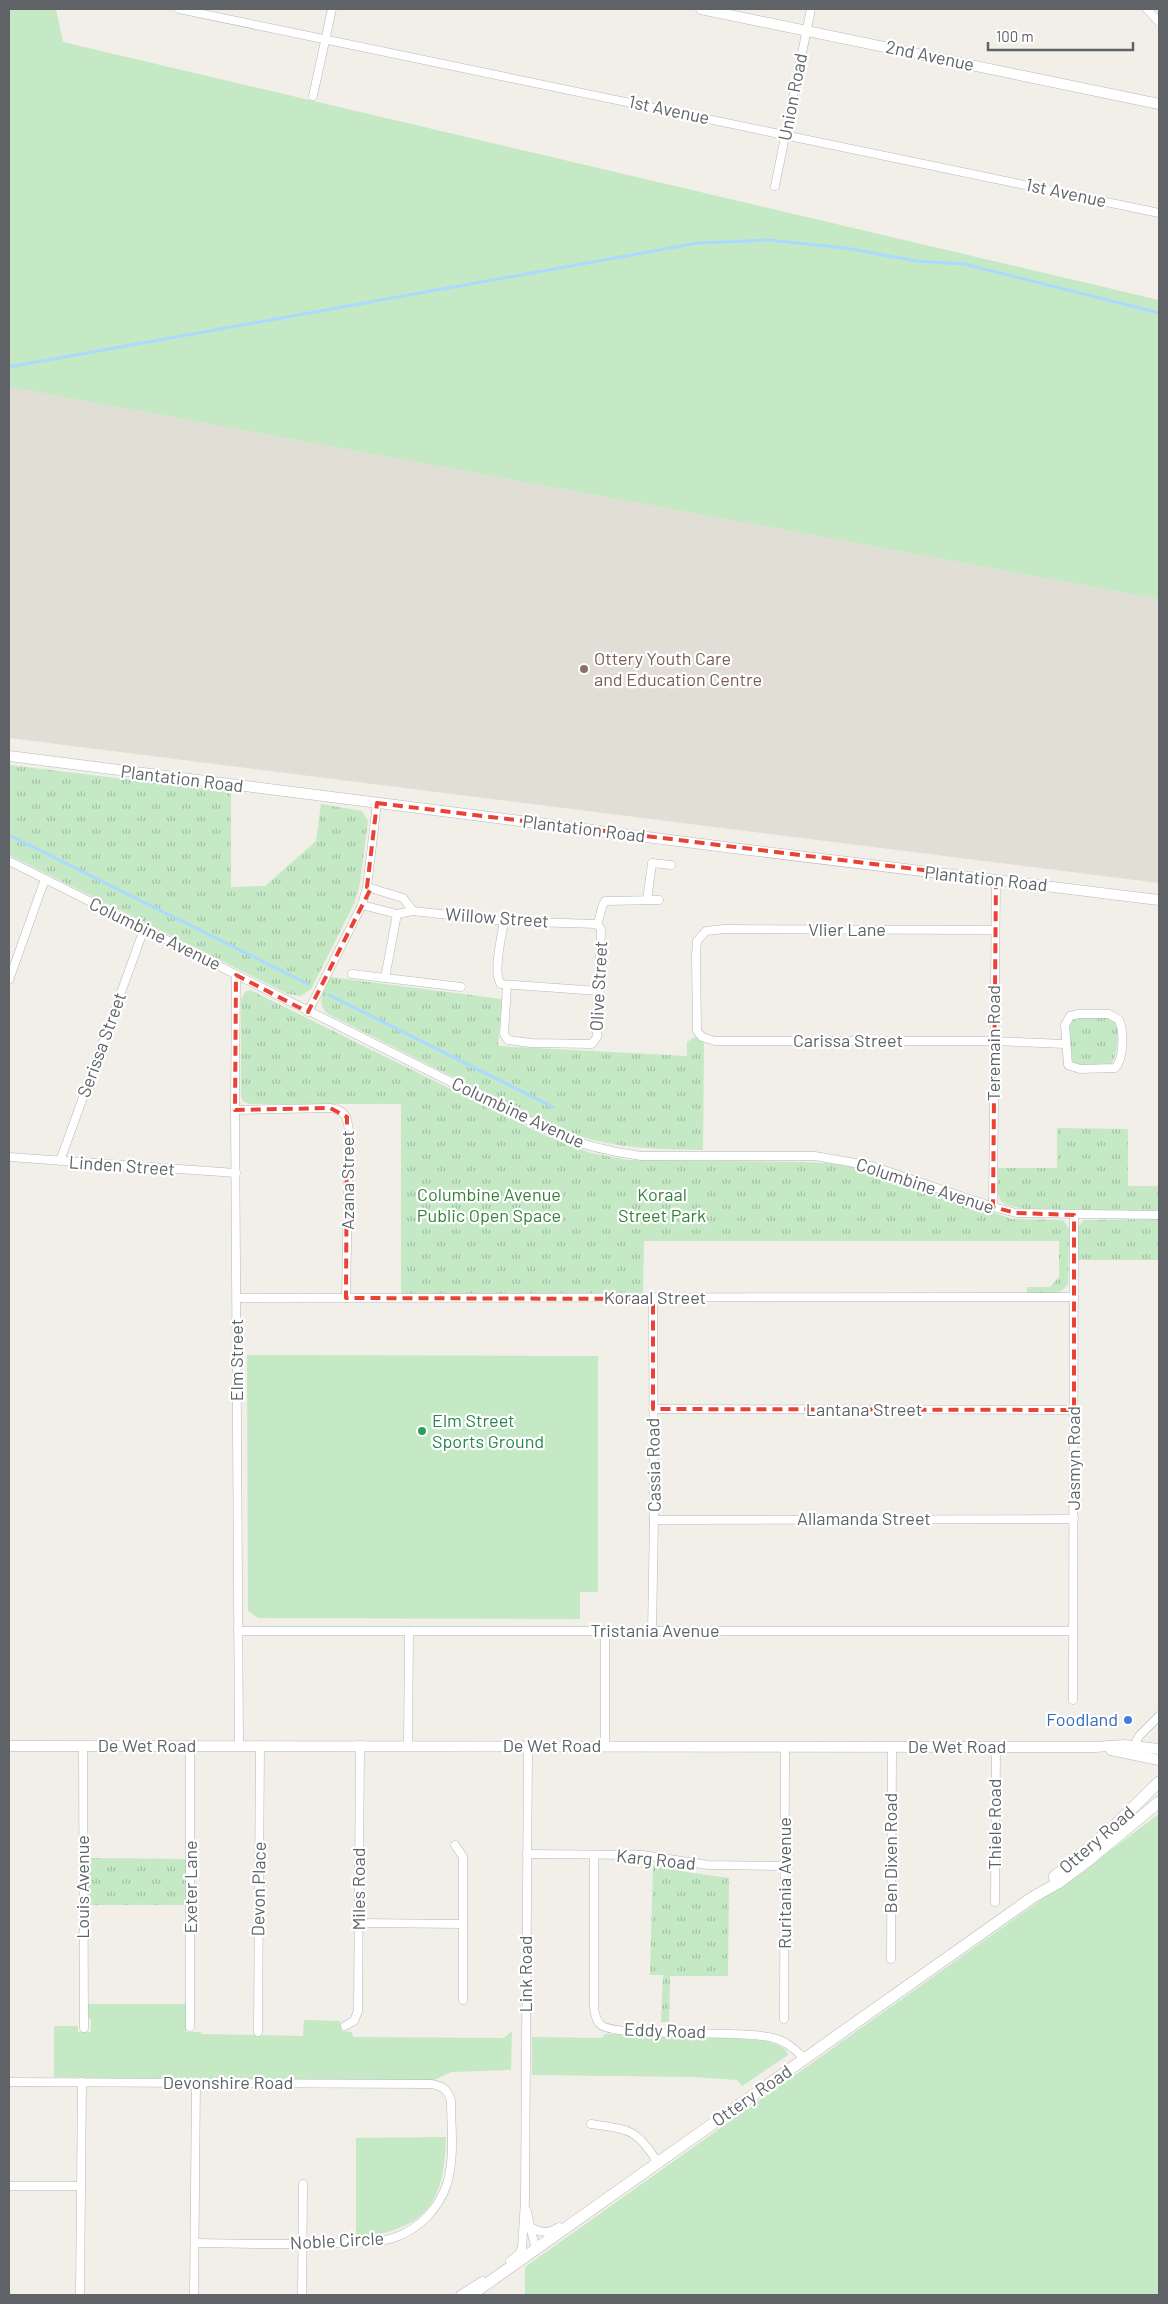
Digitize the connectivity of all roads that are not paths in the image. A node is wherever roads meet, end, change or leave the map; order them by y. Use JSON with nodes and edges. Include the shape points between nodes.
{"nodes":[{"id":1,"x":179,"y":9,"type":"edge"},
{"id":2,"x":332,"y":9,"type":"edge"},
{"id":3,"x":701,"y":9,"type":"edge"},
{"id":4,"x":811,"y":9,"type":"edge"},
{"id":5,"x":1147,"y":9,"type":"edge"},
{"id":6,"x":1159,"y":22,"type":"edge"},
{"id":7,"x":806,"y":31,"type":"junction"},
{"id":8,"x":326,"y":39,"type":"junction"},
{"id":9,"x":313,"y":96,"type":"dead end"},
{"id":10,"x":1159,"y":104,"type":"edge"},
{"id":11,"x":785,"y":134,"type":"junction"},
{"id":12,"x":775,"y":186,"type":"dead end"},
{"id":13,"x":1159,"y":213,"type":"edge"},
{"id":14,"x":9,"y":756,"type":"edge"},
{"id":15,"x":377,"y":803,"type":"junction"},
{"id":16,"x":9,"y":861,"type":"edge"},
{"id":17,"x":671,"y":865,"type":"dead end"},
{"id":18,"x":45,"y":879,"type":"junction"},
{"id":19,"x":996,"y":879,"type":"junction"},
{"id":20,"x":367,"y":887,"type":"junction"},
{"id":21,"x":647,"y":900,"type":"junction"},
{"id":22,"x":659,"y":900,"type":"dead end"},
{"id":23,"x":1159,"y":900,"type":"edge"},
{"id":24,"x":362,"y":905,"type":"junction"},
{"id":25,"x":413,"y":911,"type":"junction"},
{"id":26,"x":398,"y":914,"type":"junction"},
{"id":27,"x":504,"y":921,"type":"junction"},
{"id":28,"x":581,"y":923,"type":"joint"},
{"id":29,"x":597,"y":924,"type":"junction"},
{"id":30,"x":144,"y":929,"type":"junction"},
{"id":31,"x":994,"y":930,"type":"junction"},
{"id":32,"x":352,"y":974,"type":"dead end"},
{"id":33,"x":236,"y":975,"type":"junction"},
{"id":34,"x":385,"y":978,"type":"junction"},
{"id":35,"x":9,"y":980,"type":"edge"},
{"id":36,"x":508,"y":986,"type":"junction"},
{"id":37,"x":461,"y":987,"type":"dead end"},
{"id":38,"x":599,"y":991,"type":"junction"},
{"id":39,"x":308,"y":1012,"type":"junction"},
{"id":40,"x":702,"y":1037,"type":"joint"},
{"id":41,"x":994,"y":1041,"type":"junction"},
{"id":42,"x":1065,"y":1044,"type":"junction"},
{"id":43,"x":235,"y":1110,"type":"junction"},
{"id":44,"x":9,"y":1157,"type":"edge"},
{"id":45,"x":60,"y":1161,"type":"junction"},
{"id":46,"x":236,"y":1173,"type":"junction"},
{"id":47,"x":993,"y":1207,"type":"junction"},
{"id":48,"x":1074,"y":1215,"type":"junction"},
{"id":49,"x":1159,"y":1215,"type":"edge"},
{"id":50,"x":237,"y":1298,"type":"junction"},
{"id":51,"x":346,"y":1298,"type":"junction"},
{"id":52,"x":1074,"y":1298,"type":"junction"},
{"id":53,"x":654,"y":1299,"type":"junction"},
{"id":54,"x":653,"y":1409,"type":"junction"},
{"id":55,"x":1074,"y":1410,"type":"junction"},
{"id":56,"x":1074,"y":1519,"type":"junction"},
{"id":57,"x":654,"y":1520,"type":"junction"},
{"id":58,"x":606,"y":1630,"type":"junction"},
{"id":59,"x":238,"y":1631,"type":"junction"},
{"id":60,"x":409,"y":1631,"type":"junction"},
{"id":61,"x":652,"y":1631,"type":"junction"},
{"id":62,"x":1073,"y":1631,"type":"junction"},
{"id":63,"x":1073,"y":1700,"type":"dead end"},
{"id":64,"x":1159,"y":1716,"type":"edge"},
{"id":65,"x":260,"y":1745,"type":"junction"},
{"id":66,"x":360,"y":1745,"type":"junction"},
{"id":67,"x":9,"y":1746,"type":"edge"},
{"id":68,"x":83,"y":1746,"type":"junction"},
{"id":69,"x":190,"y":1746,"type":"junction"},
{"id":70,"x":238,"y":1746,"type":"junction"},
{"id":71,"x":408,"y":1746,"type":"junction"},
{"id":72,"x":528,"y":1746,"type":"junction"},
{"id":73,"x":605,"y":1746,"type":"junction"},
{"id":74,"x":785,"y":1747,"type":"junction"},
{"id":75,"x":892,"y":1747,"type":"junction"},
{"id":76,"x":996,"y":1747,"type":"junction"},
{"id":77,"x":1133,"y":1749,"type":"junction"},
{"id":78,"x":1159,"y":1749,"type":"edge"},
{"id":79,"x":1159,"y":1760,"type":"edge"},
{"id":80,"x":1159,"y":1782,"type":"edge"},
{"id":81,"x":1159,"y":1802,"type":"edge"},
{"id":82,"x":455,"y":1845,"type":"dead end"},
{"id":83,"x":527,"y":1854,"type":"junction"},
{"id":84,"x":594,"y":1855,"type":"junction"},
{"id":85,"x":785,"y":1866,"type":"junction"},
{"id":86,"x":1033,"y":1897,"type":"junction"},
{"id":87,"x":996,"y":1902,"type":"dead end"},
{"id":88,"x":359,"y":1923,"type":"junction"},
{"id":89,"x":463,"y":1924,"type":"junction"},
{"id":90,"x":890,"y":1959,"type":"dead end"},
{"id":91,"x":463,"y":2000,"type":"dead end"},
{"id":92,"x":784,"y":2019,"type":"dead end"},
{"id":93,"x":345,"y":2026,"type":"dead end"},
{"id":94,"x":190,"y":2027,"type":"dead end"},
{"id":95,"x":84,"y":2028,"type":"dead end"},
{"id":96,"x":258,"y":2032,"type":"dead end"},
{"id":97,"x":805,"y":2059,"type":"junction"},
{"id":98,"x":9,"y":2082,"type":"edge"},
{"id":99,"x":82,"y":2082,"type":"junction"},
{"id":100,"x":196,"y":2083,"type":"junction"},
{"id":101,"x":446,"y":2090,"type":"joint"},
{"id":102,"x":591,"y":2124,"type":"dead end"},
{"id":103,"x":658,"y":2162,"type":"junction"},
{"id":104,"x":303,"y":2184,"type":"dead end"},
{"id":105,"x":9,"y":2186,"type":"edge"},
{"id":106,"x":81,"y":2186,"type":"junction"},
{"id":107,"x":607,"y":2198,"type":"junction"},
{"id":108,"x":525,"y":2202,"type":"junction"},
{"id":109,"x":530,"y":2227,"type":"junction"},
{"id":110,"x":195,"y":2243,"type":"junction"},
{"id":111,"x":302,"y":2244,"type":"junction"},
{"id":112,"x":536,"y":2249,"type":"junction"},
{"id":113,"x":78,"y":2295,"type":"edge"},
{"id":114,"x":194,"y":2295,"type":"edge"},
{"id":115,"x":302,"y":2295,"type":"edge"},
{"id":116,"x":460,"y":2295,"type":"edge"},
{"id":117,"x":471,"y":2295,"type":"edge"}],
"edges":[{"from":1,"to":8,"type":"street","name":"1st Avenue"},
{"from":2,"to":8,"type":"street"},
{"from":3,"to":7,"type":"street","name":"2nd Avenue"},
{"from":4,"to":7,"type":"street","name":"Union Road"},
{"from":5,"to":6,"type":"street"},
{"from":7,"to":10,"type":"street","name":"2nd Avenue"},
{"from":7,"to":11,"type":"street","name":"Union Road"},
{"from":8,"to":9,"type":"street"},
{"from":8,"to":11,"type":"street","name":"1st Avenue"},
{"from":11,"to":12,"type":"street","name":"Union Road"},
{"from":11,"to":13,"type":"street","name":"1st Avenue"},
{"from":14,"to":15,"type":"street","name":"Plantation Road"},
{"from":15,"to":19,"type":"street","name":"Plantation Road"},
{"from":15,"to":20,"type":"street"},
{"from":16,"to":18,"type":"street","name":"Columbine Avenue"},
{"from":17,"to":21,"type":"street","via":[[652,863]]},
{"from":18,"to":30,"type":"street","name":"Columbine Avenue"},
{"from":18,"to":35,"type":"street"},
{"from":19,"to":23,"type":"street","name":"Plantation Road"},
{"from":19,"to":31,"type":"street","name":"Teremain Road"},
{"from":20,"to":24,"type":"street"},
{"from":20,"to":25,"type":"street","via":[[403,898]]},
{"from":21,"to":22,"type":"street"},
{"from":21,"to":29,"type":"street","via":[[605,902]]},
{"from":24,"to":26,"type":"street","name":"Willow Street"},
{"from":24,"to":39,"type":"street"},
{"from":25,"to":26,"type":"street","name":"Willow Street"},
{"from":25,"to":27,"type":"street","name":"Willow Street"},
{"from":26,"to":34,"type":"street"},
{"from":27,"to":28,"type":"street","name":"Willow Street"},
{"from":27,"to":36,"type":"street","via":[[497,978]]},
{"from":28,"to":29,"type":"street","name":"Olive Street"},
{"from":29,"to":38,"type":"street","name":"Olive Street","via":[[602,933]]},
{"from":30,"to":33,"type":"street","name":"Columbine Avenue"},
{"from":30,"to":45,"type":"street","name":"Serissa Street"},
{"from":31,"to":40,"type":"street","name":"Vlier Lane","via":[[706,931],[697,941],[696,956],[696,1026]]},
{"from":31,"to":41,"type":"street","name":"Teremain Road"},
{"from":32,"to":34,"type":"street"},
{"from":33,"to":39,"type":"street","name":"Columbine Avenue"},
{"from":33,"to":43,"type":"street","name":"Elm Street"},
{"from":34,"to":37,"type":"street"},
{"from":36,"to":38,"type":"street"},
{"from":36,"to":38,"type":"street","name":"Olive Street","via":[[504,1036],[514,1042],[531,1044],[588,1045],[594,1042]]},
{"from":39,"to":47,"type":"street","name":"Columbine Avenue","via":[[553,1133],[593,1148],[641,1156],[815,1156],[898,1174]]},
{"from":40,"to":41,"type":"street","name":"Carissa Street","via":[[727,1042]]},
{"from":41,"to":42,"type":"street","name":"Carissa Street"},
{"from":41,"to":47,"type":"street","name":"Teremain Road"},
{"from":42,"to":42,"type":"street","via":[[1066,1062],[1070,1067],[1115,1068],[1120,1061],[1120,1023],[1117,1017],[1109,1014],[1070,1016],[1066,1023]]},
{"from":43,"to":46,"type":"street","name":"Elm Street"},
{"from":43,"to":51,"type":"street","name":"Azana Street","via":[[330,1108],[347,1117]]},
{"from":44,"to":45,"type":"street","name":"Linden Street"},
{"from":45,"to":46,"type":"street","name":"Linden Street"},
{"from":46,"to":50,"type":"street","name":"Elm Street"},
{"from":47,"to":48,"type":"street","name":"Columbine Avenue","via":[[1016,1213]]},
{"from":48,"to":49,"type":"street","name":"Columbine Avenue"},
{"from":48,"to":52,"type":"street","name":"Jasmyn Road"},
{"from":50,"to":51,"type":"street","name":"Koraal Street"},
{"from":50,"to":59,"type":"street","name":"Elm Street"},
{"from":51,"to":53,"type":"street","name":"Koraal Street"},
{"from":52,"to":53,"type":"street","name":"Koraal Street"},
{"from":52,"to":55,"type":"street","name":"Jasmyn Road"},
{"from":53,"to":54,"type":"street","name":"Cassia Road"},
{"from":54,"to":55,"type":"street","name":"Lantana Street"},
{"from":54,"to":57,"type":"street","name":"Cassia Road"},
{"from":55,"to":56,"type":"street","name":"Jasmyn Road"},
{"from":56,"to":57,"type":"street","name":"Allamanda Street"},
{"from":56,"to":62,"type":"street","name":"Jasmyn Road"},
{"from":57,"to":61,"type":"street","name":"Cassia Road"},
{"from":58,"to":60,"type":"street","name":"Tristania Avenue"},
{"from":58,"to":61,"type":"street","name":"Tristania Avenue"},
{"from":58,"to":73,"type":"street"},
{"from":59,"to":60,"type":"street","name":"Tristania Avenue"},
{"from":59,"to":70,"type":"street","name":"Elm Street"},
{"from":60,"to":71,"type":"street"},
{"from":61,"to":62,"type":"street","name":"Tristania Avenue"},
{"from":62,"to":63,"type":"street","name":"Jasmyn Road"},
{"from":64,"to":77,"type":"street","via":[[1139,1736]]},
{"from":65,"to":66,"type":"street","name":"De Wet Road"},
{"from":65,"to":70,"type":"street","name":"De Wet Road"},
{"from":65,"to":96,"type":"street","name":"Devon Place"},
{"from":66,"to":71,"type":"street","name":"De Wet Road"},
{"from":66,"to":88,"type":"street","name":"Miles Road"},
{"from":67,"to":68,"type":"street","name":"De Wet Road"},
{"from":68,"to":69,"type":"street","name":"De Wet Road"},
{"from":68,"to":95,"type":"street","name":"Louis Avenue"},
{"from":69,"to":70,"type":"street","name":"De Wet Road"},
{"from":69,"to":94,"type":"street","name":"Exeter Lane"},
{"from":71,"to":72,"type":"street","name":"De Wet Road"},
{"from":72,"to":73,"type":"street","name":"De Wet Road"},
{"from":72,"to":83,"type":"street","name":"Link Road"},
{"from":73,"to":74,"type":"street","name":"De Wet Road"},
{"from":74,"to":75,"type":"street","name":"De Wet Road"},
{"from":74,"to":85,"type":"street","name":"Ruritania Avenue"},
{"from":75,"to":76,"type":"street","name":"De Wet Road"},
{"from":75,"to":90,"type":"street","name":"Ben Dixen Road"},
{"from":76,"to":77,"type":"street","name":"De Wet Road"},
{"from":76,"to":87,"type":"street","name":"Thiele Road"},
{"from":77,"to":78,"type":"street","name":"De Wet Road"},
{"from":77,"to":79,"type":"street","name":"De Wet Road"},
{"from":80,"to":86,"type":"main road","name":"Ottery Road","via":[[1124,1818]]},
{"from":81,"to":86,"type":"main road","name":"Ottery Road","via":[[1089,1860]]},
{"from":82,"to":89,"type":"street","via":[[463,1856]]},
{"from":83,"to":84,"type":"street","name":"Karg Road"},
{"from":83,"to":108,"type":"street","name":"Link Road"},
{"from":84,"to":85,"type":"street","name":"Karg Road","via":[[643,1855],[708,1865]]},
{"from":84,"to":97,"type":"street","name":"Eddy Road","via":[[594,2008],[601,2025],[619,2030],[767,2036],[789,2044]]},
{"from":85,"to":92,"type":"street","name":"Ruritania Avenue"},
{"from":86,"to":97,"type":"main road","name":"Ottery Road"},
{"from":88,"to":89,"type":"street"},
{"from":88,"to":93,"type":"street","name":"Miles Road","via":[[358,2011],[354,2021]]},
{"from":89,"to":91,"type":"street"},
{"from":97,"to":103,"type":"main road","name":"Ottery Road"},
{"from":98,"to":99,"type":"street","name":"Devonshire Road"},
{"from":99,"to":100,"type":"street","name":"Devonshire Road"},
{"from":99,"to":106,"type":"street"},
{"from":100,"to":101,"type":"street","name":"Devonshire Road","via":[[431,2084]]},
{"from":100,"to":110,"type":"street"},
{"from":101,"to":111,"type":"street","name":"Noble Circle","via":[[451,2101],[450,2172],[442,2197],[427,2217],[404,2233],[387,2239]]},
{"from":102,"to":103,"type":"street","via":[[628,2129],[642,2139]]},
{"from":103,"to":107,"type":"main road","name":"Ottery Road"},
{"from":104,"to":111,"type":"street"},
{"from":105,"to":106,"type":"street"},
{"from":106,"to":113,"type":"street"},
{"from":107,"to":109,"type":"street","via":[[556,2230],[540,2233]]},
{"from":107,"to":112,"type":"main road","name":"Ottery Road"},
{"from":108,"to":109,"type":"street","name":"Link Road"},
{"from":108,"to":116,"type":"street","name":"Link Road","via":[[519,2254]]},
{"from":109,"to":112,"type":"street","name":"Link Road"},
{"from":110,"to":111,"type":"street","name":"Noble Circle"},
{"from":110,"to":114,"type":"street"},
{"from":111,"to":115,"type":"street"},
{"from":112,"to":117,"type":"main road","name":"Ottery Road"}]}
